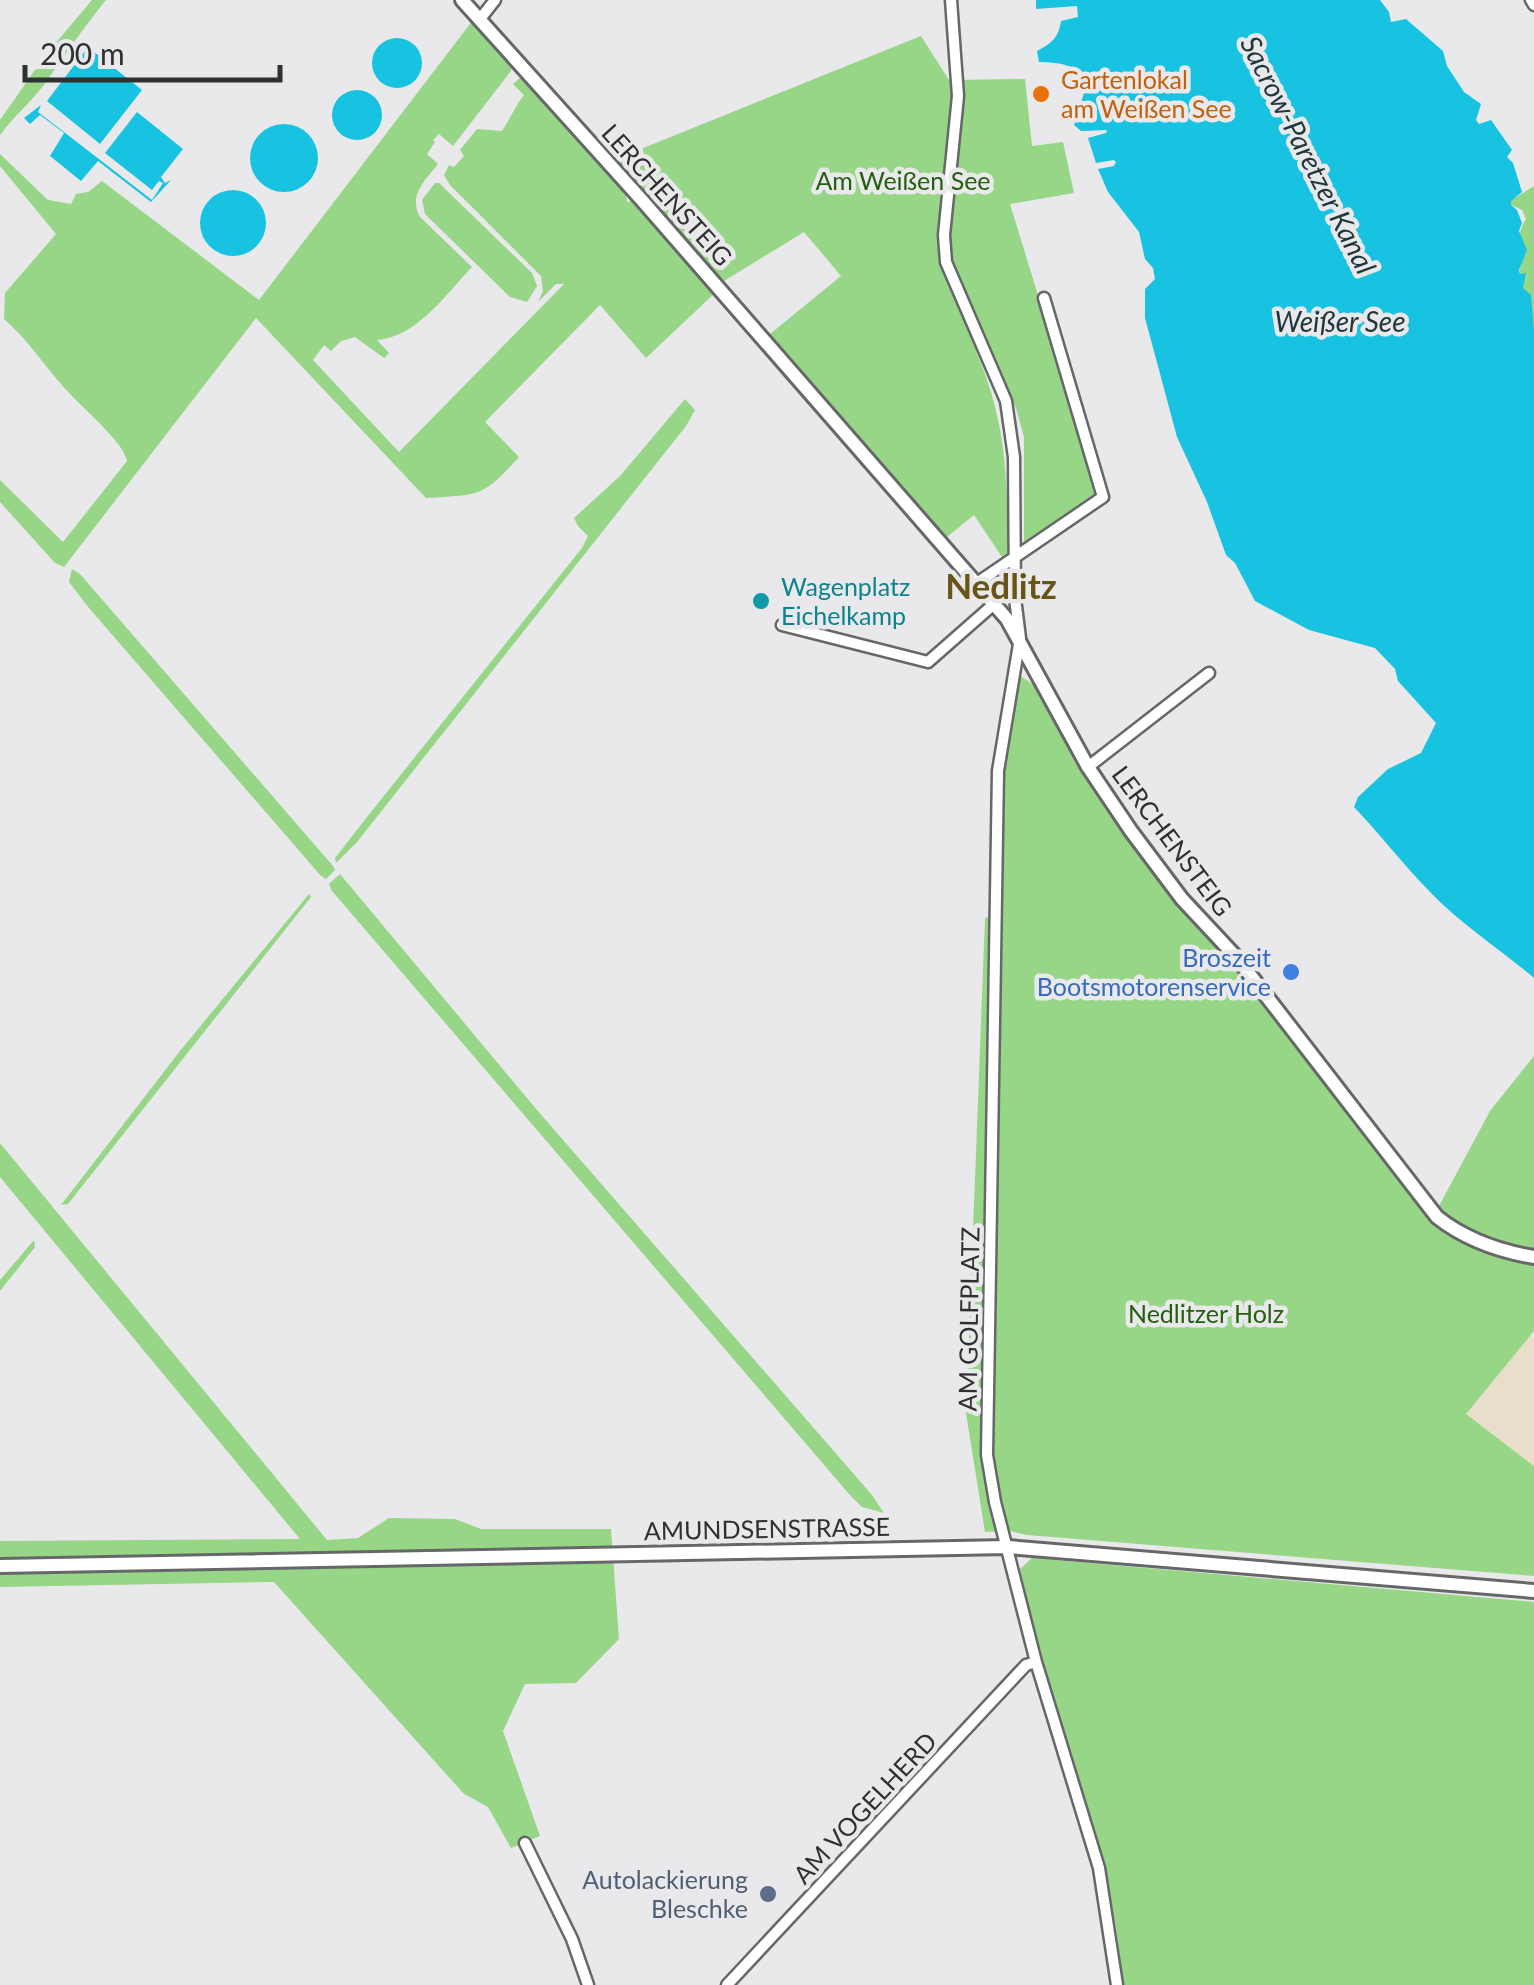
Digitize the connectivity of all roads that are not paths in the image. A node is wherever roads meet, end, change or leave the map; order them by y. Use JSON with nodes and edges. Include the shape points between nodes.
{"nodes":[{"id":1,"x":462,"y":0,"type":"edge"},
{"id":2,"x":495,"y":0,"type":"edge"},
{"id":3,"x":950,"y":0,"type":"edge"},
{"id":4,"x":480,"y":19,"type":"junction"},
{"id":5,"x":1044,"y":298,"type":"dead end"},
{"id":6,"x":1017,"y":553,"type":"junction"},
{"id":7,"x":977,"y":583,"type":"junction"},
{"id":8,"x":994,"y":604,"type":"junction"},
{"id":9,"x":782,"y":625,"type":"dead end"},
{"id":10,"x":1020,"y":638,"type":"junction"},
{"id":11,"x":1210,"y":673,"type":"dead end"},
{"id":12,"x":1088,"y":767,"type":"junction"},
{"id":13,"x":1534,"y":1257,"type":"edge"},
{"id":14,"x":1008,"y":1547,"type":"junction"},
{"id":15,"x":0,"y":1566,"type":"edge"},
{"id":16,"x":1534,"y":1591,"type":"edge"},
{"id":17,"x":1036,"y":1662,"type":"junction"},
{"id":18,"x":525,"y":1842,"type":"dead end"},
{"id":19,"x":588,"y":1985,"type":"edge"},
{"id":20,"x":726,"y":1985,"type":"edge"},
{"id":21,"x":1117,"y":1985,"type":"edge"}],
"edges":[{"from":1,"to":4,"type":"street","name":"LERCHENSTEIG"},
{"from":2,"to":4,"type":"street"},
{"from":3,"to":6,"type":"street","name":"AM GOLFPLATZ","via":[[958,96],[945,252],[1006,400]]},
{"from":4,"to":7,"type":"street","name":"LERCHENSTEIG"},
{"from":5,"to":6,"type":"street","via":[[1103,497]]},
{"from":6,"to":7,"type":"street"},
{"from":6,"to":10,"type":"street","name":"AM GOLFPLATZ"},
{"from":7,"to":8,"type":"street","name":"LERCHENSTEIG"},
{"from":8,"to":9,"type":"street","via":[[928,662]]},
{"from":8,"to":10,"type":"street","name":"LERCHENSTEIG"},
{"from":10,"to":12,"type":"street","name":"LERCHENSTEIG"},
{"from":10,"to":14,"type":"street","name":"AM GOLFPLATZ","via":[[998,771],[987,1454]]},
{"from":11,"to":12,"type":"street"},
{"from":12,"to":13,"type":"street","name":"LERCHENSTEIG","via":[[1182,899],[1236,958],[1437,1217],[1493,1248]]},
{"from":14,"to":15,"type":"street","name":"AMUNDSENSTRASSE"},
{"from":14,"to":16,"type":"street","name":"AMUNDSENSTRASSE"},
{"from":14,"to":17,"type":"street","name":"AM GOLFPLATZ"},
{"from":17,"to":20,"type":"street","name":"AM VOGELHERD","via":[[1026,1665]]},
{"from":17,"to":21,"type":"street","name":"AM GOLFPLATZ","via":[[1099,1868]]},
{"from":18,"to":19,"type":"street"}]}
